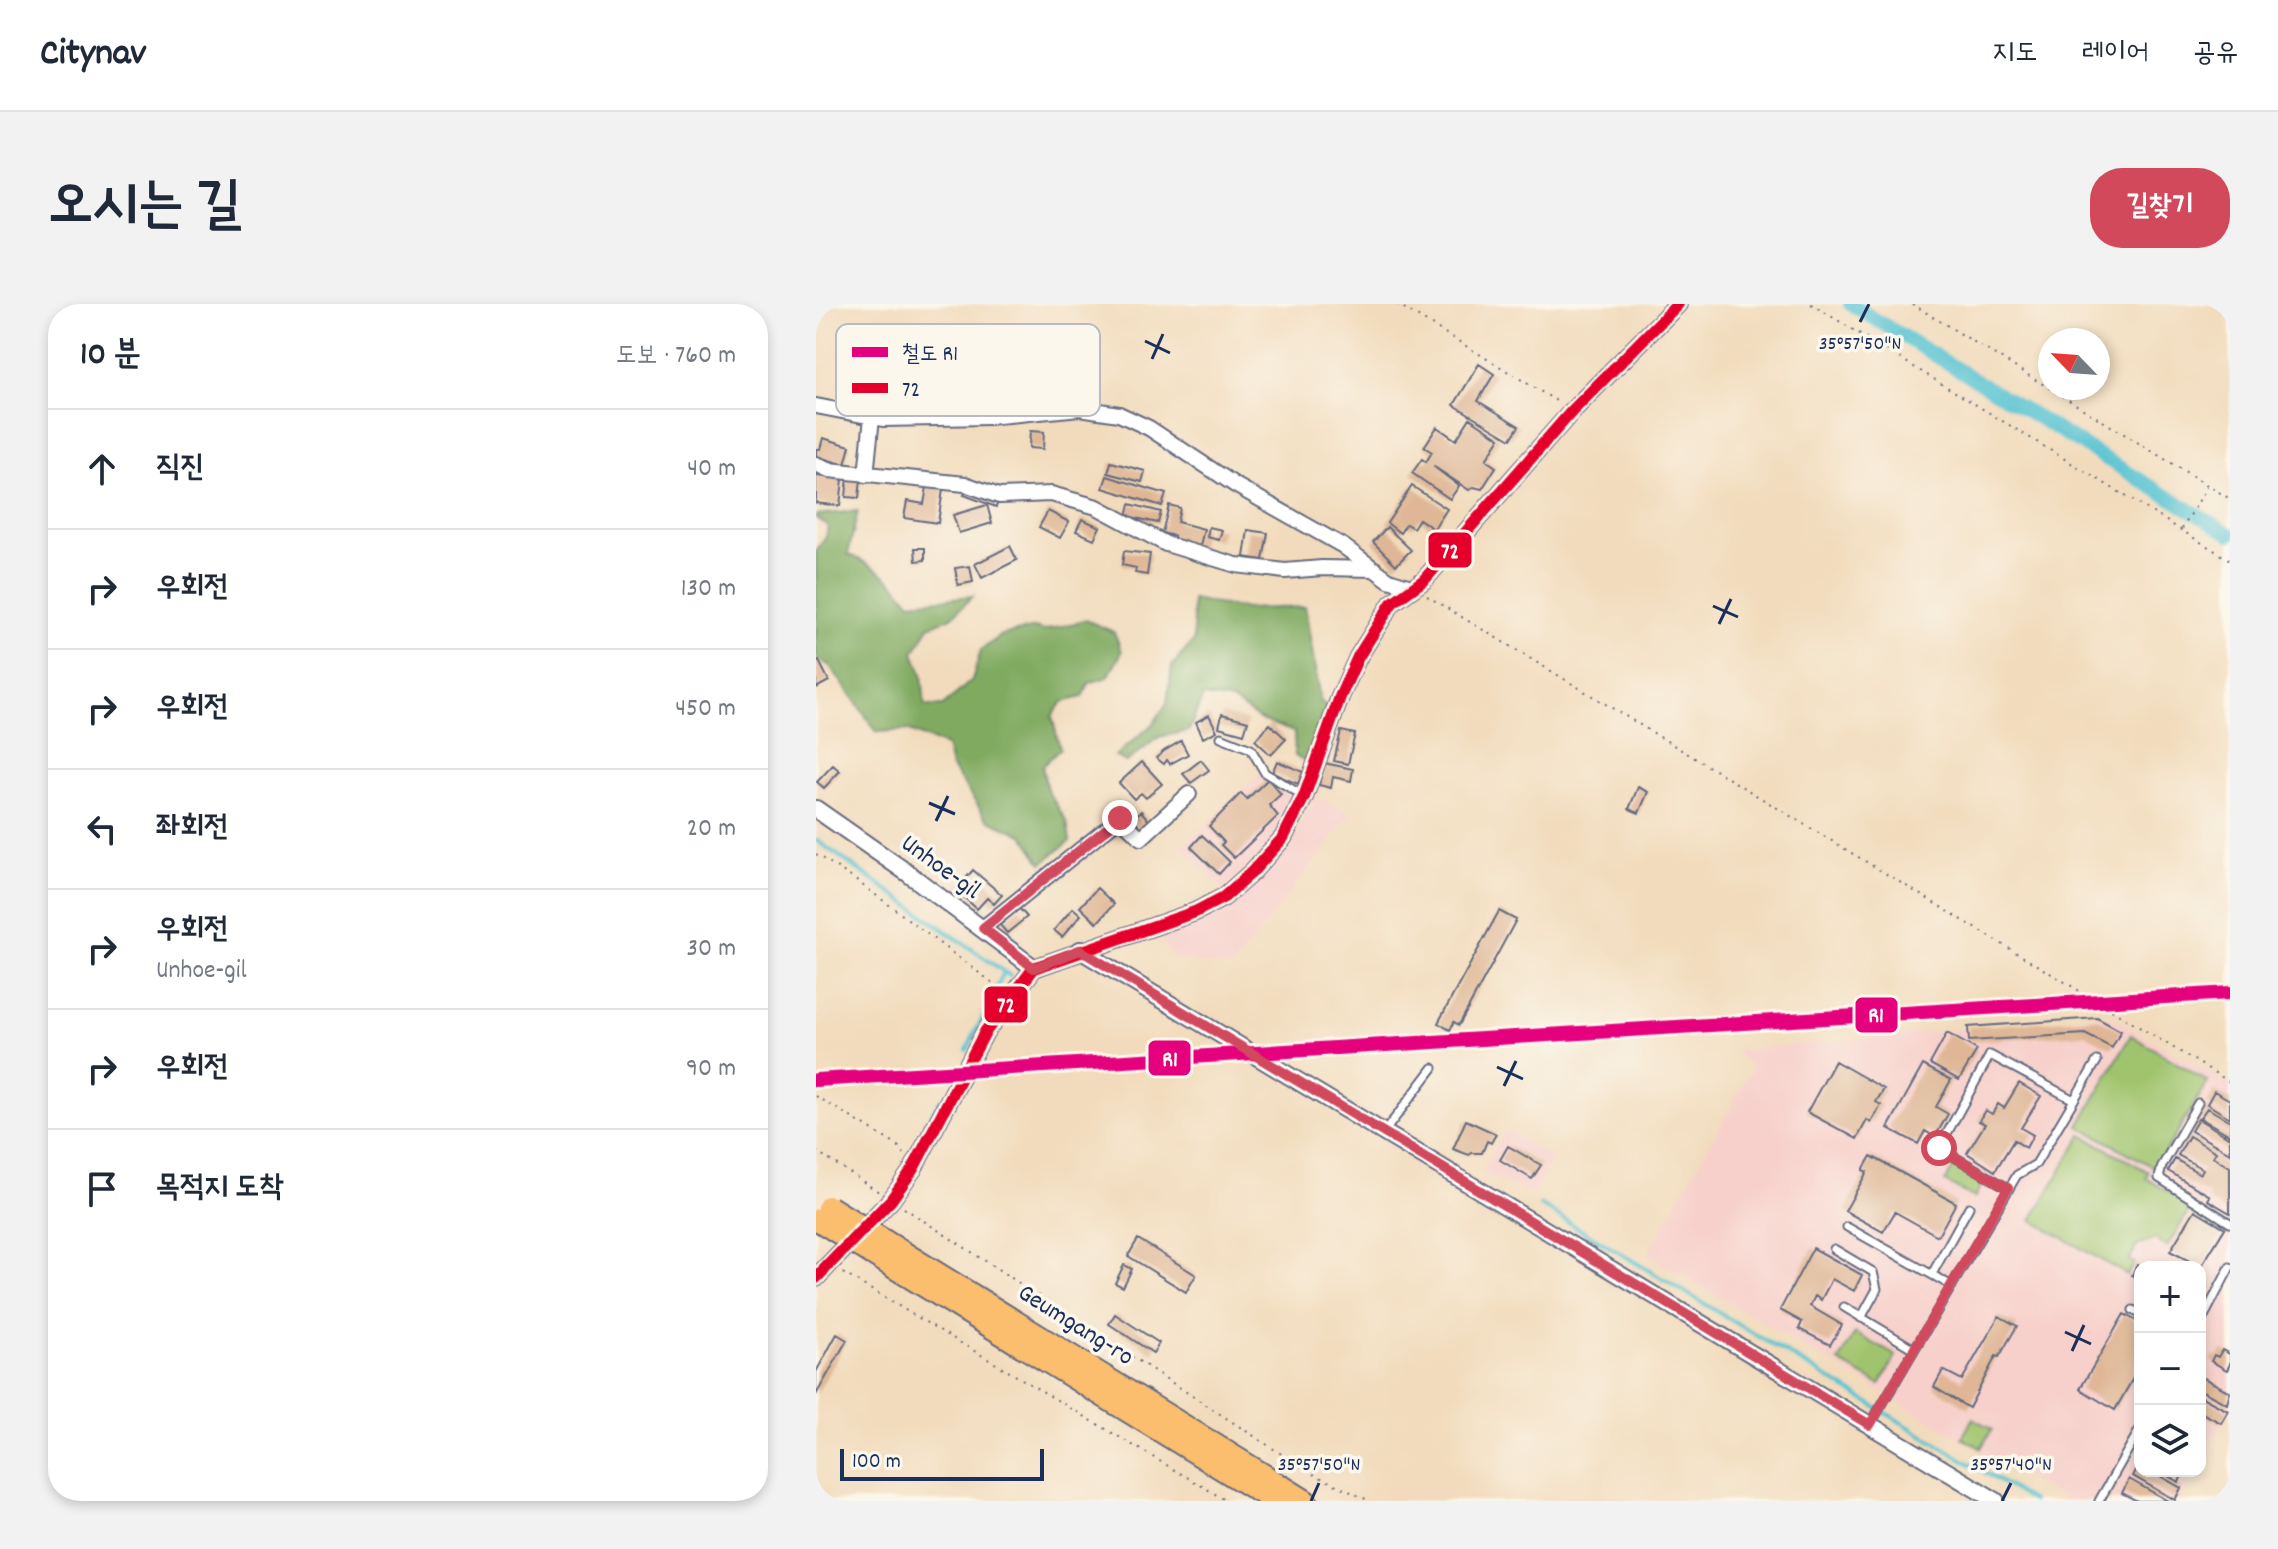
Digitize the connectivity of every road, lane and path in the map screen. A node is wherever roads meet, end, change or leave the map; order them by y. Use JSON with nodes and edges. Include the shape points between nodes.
{"nodes":[{"id":1,"x":1397,"y":304,"type":"edge"},
{"id":2,"x":1678,"y":304,"type":"edge"},
{"id":3,"x":1811,"y":304,"type":"edge"},
{"id":4,"x":1912,"y":304,"type":"edge"},
{"id":5,"x":816,"y":406,"type":"edge"},
{"id":6,"x":836,"y":410,"type":"edge"},
{"id":7,"x":1100,"y":411,"type":"edge"},
{"id":8,"x":1572,"y":411,"type":"junction"},
{"id":9,"x":867,"y":416,"type":"edge"},
{"id":10,"x":998,"y":416,"type":"edge"},
{"id":11,"x":872,"y":417,"type":"junction"},
{"id":12,"x":816,"y":464,"type":"edge"},
{"id":13,"x":866,"y":475,"type":"junction"},
{"id":14,"x":2208,"y":485,"type":"junction"},
{"id":15,"x":2230,"y":499,"type":"edge"},
{"id":16,"x":2181,"y":530,"type":"junction"},
{"id":17,"x":2230,"y":560,"type":"edge"},
{"id":18,"x":1375,"y":569,"type":"junction"},
{"id":19,"x":1414,"y":588,"type":"junction"},
{"id":20,"x":1221,"y":737,"type":"dead end"},
{"id":21,"x":1189,"y":794,"type":"dead end"},
{"id":22,"x":1304,"y":797,"type":"junction"},
{"id":23,"x":816,"y":809,"type":"edge"},
{"id":24,"x":816,"y":854,"type":"edge"},
{"id":25,"x":983,"y":928,"type":"junction"},
{"id":26,"x":1080,"y":950,"type":"junction"},
{"id":27,"x":1034,"y":968,"type":"junction"},
{"id":28,"x":1004,"y":990,"type":"dead end"},
{"id":29,"x":2097,"y":1061,"type":"dead end"},
{"id":30,"x":1433,"y":1068,"type":"dead end"},
{"id":31,"x":2230,"y":1082,"type":"edge"},
{"id":32,"x":816,"y":1096,"type":"edge"},
{"id":33,"x":2074,"y":1100,"type":"junction"},
{"id":34,"x":2198,"y":1103,"type":"dead end"},
{"id":35,"x":1384,"y":1133,"type":"junction"},
{"id":36,"x":816,"y":1151,"type":"edge"},
{"id":37,"x":913,"y":1169,"type":"junction"},
{"id":38,"x":2008,"y":1188,"type":"junction"},
{"id":39,"x":891,"y":1200,"type":"junction"},
{"id":40,"x":1969,"y":1207,"type":"dead end"},
{"id":41,"x":820,"y":1211,"type":"edge"},
{"id":42,"x":2230,"y":1223,"type":"edge"},
{"id":43,"x":1847,"y":1227,"type":"dead end"},
{"id":44,"x":878,"y":1248,"type":"junction"},
{"id":45,"x":1834,"y":1249,"type":"dead end"},
{"id":46,"x":828,"y":1262,"type":"junction"},
{"id":47,"x":2230,"y":1267,"type":"edge"},
{"id":48,"x":1932,"y":1274,"type":"junction"},
{"id":49,"x":816,"y":1278,"type":"edge"},
{"id":50,"x":1952,"y":1286,"type":"junction"},
{"id":51,"x":1844,"y":1307,"type":"dead end"},
{"id":52,"x":2206,"y":1313,"type":"edge"},
{"id":53,"x":1861,"y":1318,"type":"junction"},
{"id":54,"x":1914,"y":1349,"type":"junction"},
{"id":55,"x":1870,"y":1425,"type":"junction"},
{"id":56,"x":2134,"y":1440,"type":"edge"},
{"id":57,"x":1227,"y":1501,"type":"edge"},
{"id":58,"x":1275,"y":1501,"type":"edge"},
{"id":59,"x":1305,"y":1501,"type":"edge"},
{"id":60,"x":1370,"y":1501,"type":"edge"},
{"id":61,"x":1996,"y":1501,"type":"edge"},
{"id":62,"x":2099,"y":1501,"type":"edge"}],
"edges":[{"from":1,"to":8,"type":"path"},
{"from":2,"to":8,"type":"street"},
{"from":3,"to":16,"type":"path"},
{"from":4,"to":14,"type":"path"},
{"from":5,"to":6,"type":"street"},
{"from":7,"to":18,"type":"street","via":[[1149,428]]},
{"from":8,"to":19,"type":"street"},
{"from":9,"to":11,"type":"street"},
{"from":10,"to":11,"type":"street"},
{"from":11,"to":13,"type":"street"},
{"from":12,"to":13,"type":"street"},
{"from":13,"to":18,"type":"street","via":[[965,484],[999,496],[1051,494],[1097,507],[1166,544],[1236,565],[1285,571]]},
{"from":14,"to":15,"type":"path"},
{"from":14,"to":16,"type":"path"},
{"from":16,"to":17,"type":"path"},
{"from":18,"to":19,"type":"street"},
{"from":19,"to":22,"type":"street","via":[[1392,603],[1358,657]]},
{"from":19,"to":31,"type":"path"},
{"from":20,"to":22,"type":"lane","via":[[1251,749],[1265,773]]},
{"from":21,"to":25,"type":"street","via":[[1141,838],[1120,818]]},
{"from":22,"to":26,"type":"street","via":[[1283,838],[1224,897],[1195,912]]},
{"from":23,"to":25,"type":"street","name":"Unhoe-gil"},
{"from":24,"to":28,"type":"path"},
{"from":25,"to":27,"type":"street","name":"Unhoe-gil"},
{"from":26,"to":27,"type":"street"},
{"from":26,"to":35,"type":"street"},
{"from":27,"to":37,"type":"street","via":[[985,1032]]},
{"from":29,"to":33,"type":"lane"},
{"from":30,"to":35,"type":"lane"},
{"from":32,"to":37,"type":"path","via":[[898,1146]]},
{"from":33,"to":38,"type":"lane","via":[[2036,1164],[2017,1175]]},
{"from":33,"to":38,"type":"lane","via":[[1990,1055],[1939,1148]]},
{"from":34,"to":42,"type":"lane","via":[[2159,1178]]},
{"from":35,"to":55,"type":"street"},
{"from":36,"to":39,"type":"path"},
{"from":37,"to":39,"type":"street"},
{"from":38,"to":50,"type":"lane"},
{"from":39,"to":46,"type":"street"},
{"from":39,"to":60,"type":"path","via":[[1309,1472]]},
{"from":40,"to":48,"type":"lane"},
{"from":41,"to":44,"type":"highway","name":"Geumgang-ro","bridge":true},
{"from":43,"to":48,"type":"lane"},
{"from":44,"to":58,"type":"highway","name":"Geumgang-ro"},
{"from":44,"to":59,"type":"highway","name":"Geumgang-ro"},
{"from":45,"to":53,"type":"lane","via":[[1873,1272],[1877,1289]]},
{"from":46,"to":49,"type":"street"},
{"from":46,"to":57,"type":"path"},
{"from":47,"to":52,"type":"lane"},
{"from":48,"to":50,"type":"lane"},
{"from":50,"to":54,"type":"lane"},
{"from":51,"to":53,"type":"lane"},
{"from":53,"to":54,"type":"lane"},
{"from":54,"to":55,"type":"lane"},
{"from":55,"to":61,"type":"street"},
{"from":56,"to":62,"type":"lane"}]}
